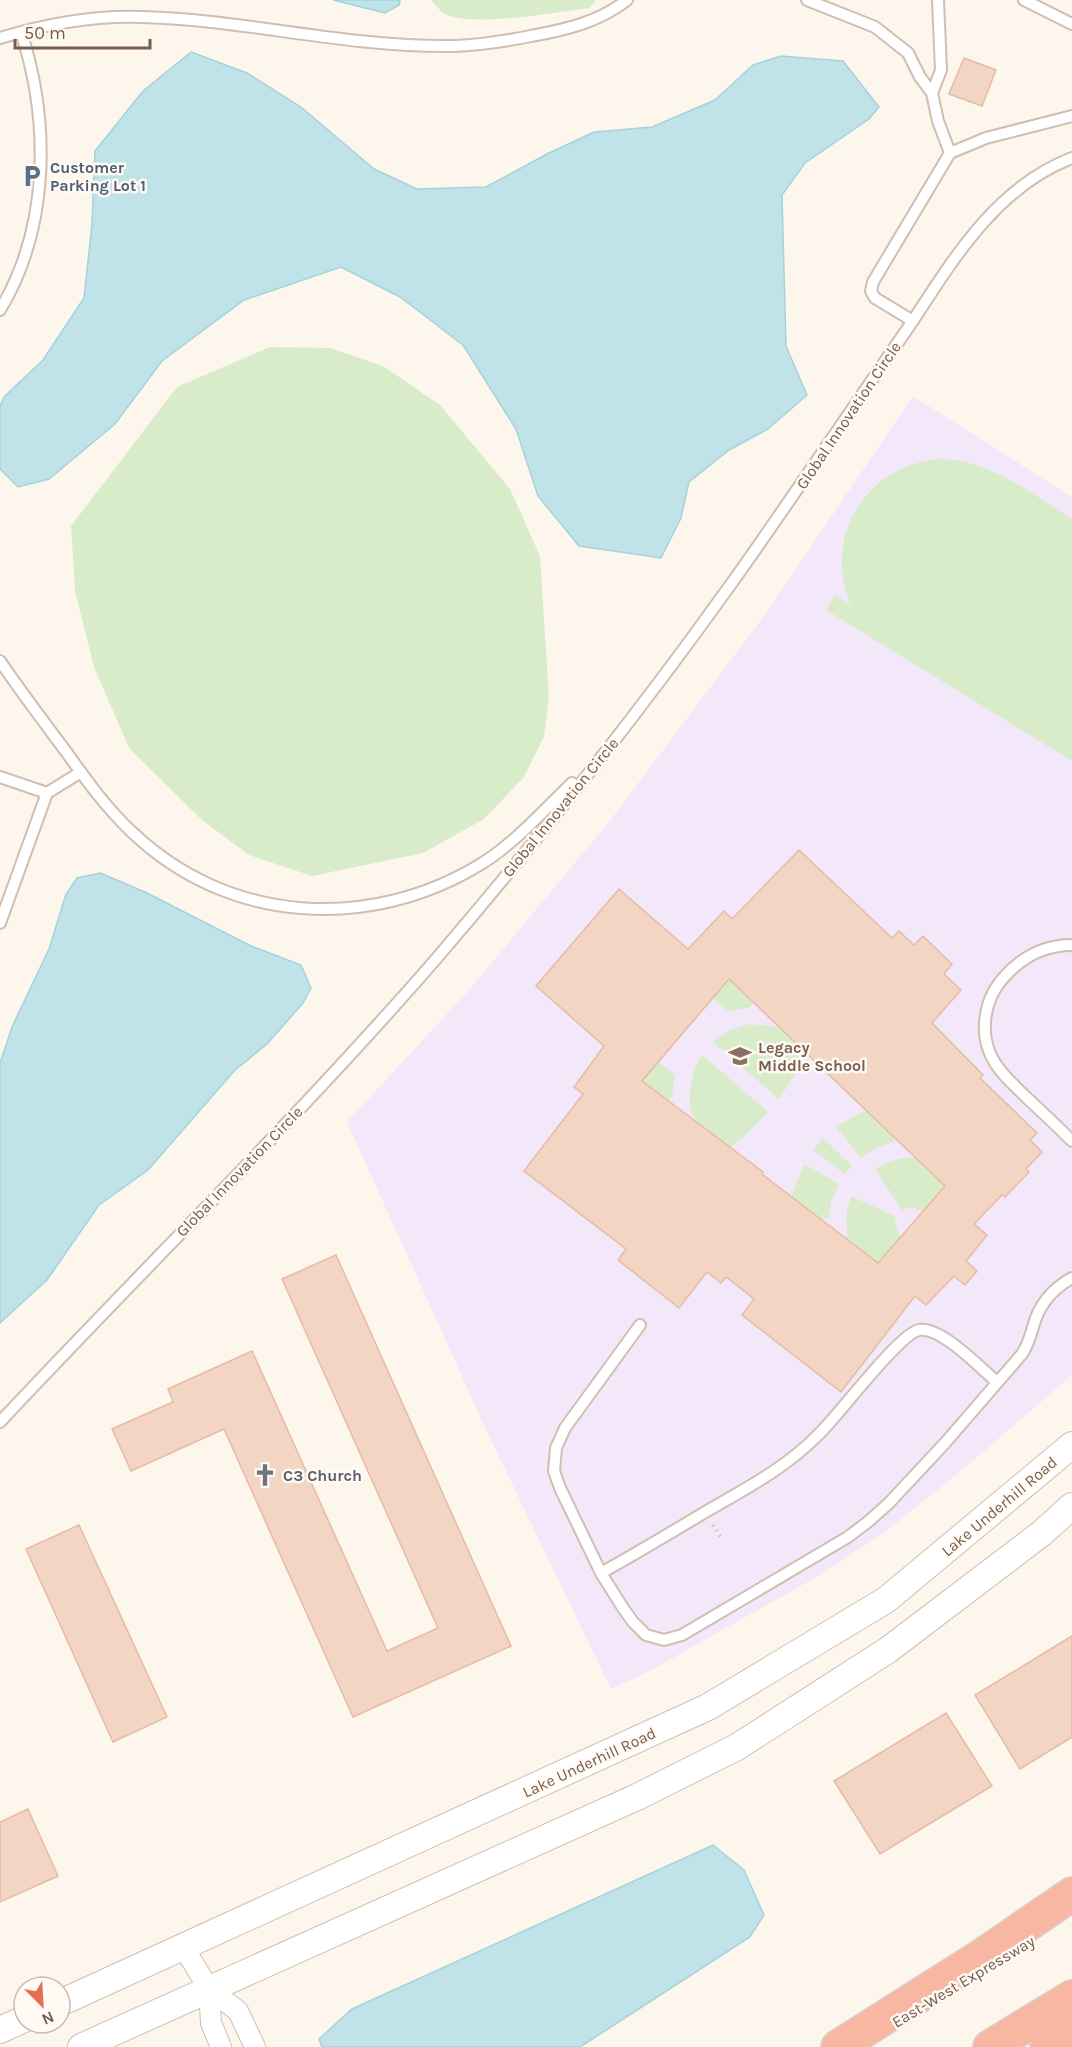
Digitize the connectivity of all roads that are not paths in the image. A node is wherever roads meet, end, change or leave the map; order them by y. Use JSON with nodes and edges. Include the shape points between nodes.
{"nodes":[{"id":1,"x":627,"y":0,"type":"edge"},
{"id":2,"x":807,"y":0,"type":"edge"},
{"id":3,"x":938,"y":0,"type":"edge"},
{"id":4,"x":1024,"y":0,"type":"edge"},
{"id":5,"x":1072,"y":24,"type":"edge"},
{"id":6,"x":21,"y":32,"type":"junction"},
{"id":7,"x":0,"y":38,"type":"edge"},
{"id":8,"x":932,"y":93,"type":"junction"},
{"id":9,"x":1072,"y":116,"type":"edge"},
{"id":10,"x":950,"y":153,"type":"junction"},
{"id":11,"x":1072,"y":158,"type":"edge"},
{"id":12,"x":0,"y":310,"type":"edge"},
{"id":13,"x":912,"y":321,"type":"junction"},
{"id":14,"x":0,"y":661,"type":"edge"},
{"id":15,"x":606,"y":750,"type":"junction"},
{"id":16,"x":81,"y":772,"type":"junction"},
{"id":17,"x":0,"y":777,"type":"edge"},
{"id":18,"x":47,"y":793,"type":"junction"},
{"id":19,"x":0,"y":923,"type":"edge"},
{"id":20,"x":1072,"y":945,"type":"edge"},
{"id":21,"x":1072,"y":1141,"type":"edge"},
{"id":22,"x":1072,"y":1278,"type":"edge"},
{"id":23,"x":640,"y":1325,"type":"dead end"},
{"id":24,"x":997,"y":1382,"type":"junction"},
{"id":25,"x":0,"y":1422,"type":"edge"},
{"id":26,"x":1072,"y":1445,"type":"edge"},
{"id":27,"x":1072,"y":1506,"type":"edge"},
{"id":28,"x":601,"y":1573,"type":"junction"},
{"id":29,"x":1072,"y":1894,"type":"edge"},
{"id":30,"x":1072,"y":1915,"type":"edge"},
{"id":31,"x":184,"y":1948,"type":"junction"},
{"id":32,"x":209,"y":1989,"type":"junction"},
{"id":33,"x":1072,"y":1997,"type":"edge"},
{"id":34,"x":72,"y":1998,"type":"edge"},
{"id":35,"x":1072,"y":2033,"type":"edge"},
{"id":36,"x":81,"y":2047,"type":"edge"},
{"id":37,"x":221,"y":2047,"type":"edge"},
{"id":38,"x":255,"y":2047,"type":"edge"},
{"id":39,"x":838,"y":2047,"type":"edge"},
{"id":40,"x":853,"y":2047,"type":"edge"},
{"id":41,"x":990,"y":2047,"type":"edge"},
{"id":42,"x":1047,"y":2047,"type":"edge"}],
"edges":[{"from":1,"to":6,"type":"lane","via":[[597,18],[564,30],[457,46],[398,44],[141,17],[79,20]]},
{"from":2,"to":8,"type":"lane","via":[[875,27],[908,52]]},
{"from":3,"to":8,"type":"lane","via":[[941,70]]},
{"from":4,"to":5,"type":"lane"},
{"from":6,"to":7,"type":"lane"},
{"from":6,"to":12,"type":"lane","via":[[38,104],[39,175],[32,228],[21,265]]},
{"from":8,"to":10,"type":"lane"},
{"from":9,"to":10,"type":"lane","via":[[986,138]]},
{"from":10,"to":13,"type":"lane","via":[[873,282],[871,291],[875,298]]},
{"from":11,"to":13,"type":"lane","name":"Global Innovation Circle","via":[[1020,186],[993,211],[955,256]]},
{"from":13,"to":15,"type":"lane","name":"Global Innovation Circle","via":[[729,588]]},
{"from":14,"to":16,"type":"lane"},
{"from":15,"to":16,"type":"lane","via":[[515,838],[483,863],[419,894],[345,909],[265,903],[198,880],[134,835]]},
{"from":15,"to":25,"type":"lane","name":"Global Innovation Circle","via":[[503,879],[371,1031]]},
{"from":16,"to":18,"type":"lane"},
{"from":17,"to":18,"type":"lane"},
{"from":18,"to":19,"type":"lane"},
{"from":20,"to":21,"type":"lane","via":[[1044,949],[1012,969],[999,983],[987,1008],[985,1025],[990,1053],[999,1070]]},
{"from":22,"to":24,"type":"lane","via":[[1045,1301],[1026,1348]]},
{"from":23,"to":28,"type":"lane","via":[[565,1428],[555,1456],[557,1482]]},
{"from":24,"to":28,"type":"lane","via":[[942,1336],[926,1330],[914,1332],[900,1342],[793,1458]]},
{"from":24,"to":28,"type":"lane","via":[[924,1466],[869,1521],[682,1635],[664,1640],[646,1635],[633,1623]]},
{"from":26,"to":31,"type":"street","name":"Lake Underhill Road","via":[[886,1600],[708,1707]]},
{"from":27,"to":32,"type":"street","via":[[888,1650],[737,1748],[638,1797]]},
{"from":29,"to":39,"type":"highway"},
{"from":30,"to":40,"type":"highway","name":"East-West Expressway"},
{"from":31,"to":32,"type":"street"},
{"from":31,"to":34,"type":"street","name":"Lake Underhill Road"},
{"from":32,"to":36,"type":"street"},
{"from":32,"to":37,"type":"street","via":[[211,2023]]},
{"from":32,"to":38,"type":"street","via":[[238,2011]]},
{"from":33,"to":41,"type":"highway"},
{"from":35,"to":42,"type":"highway"}]}
